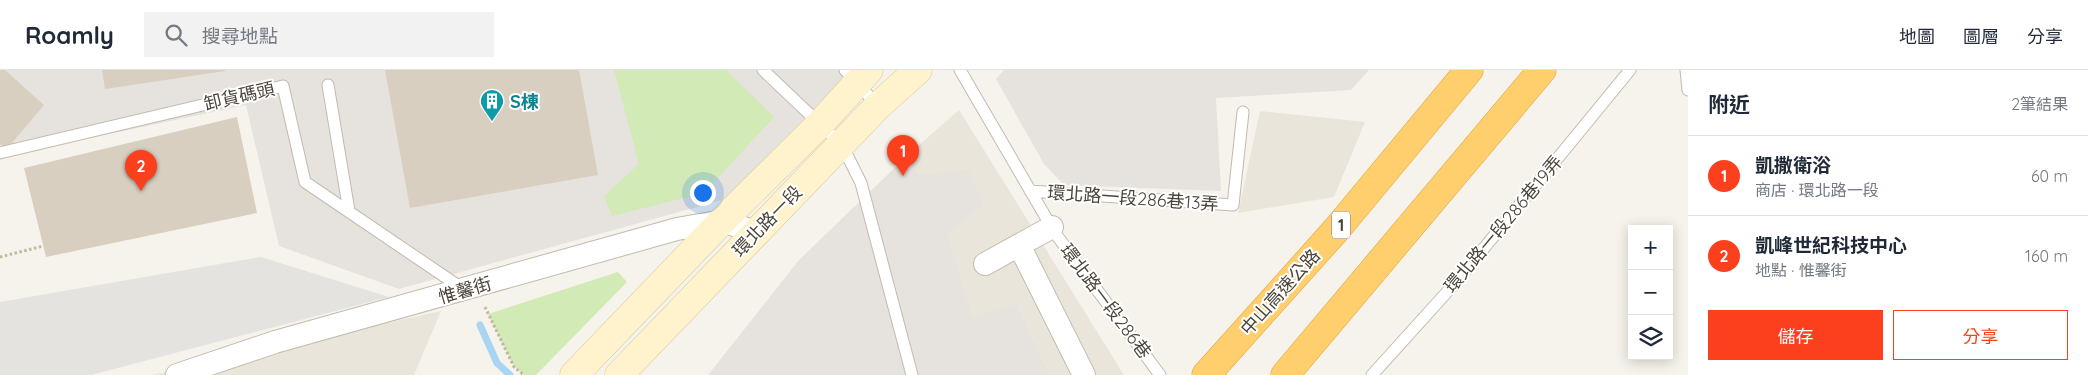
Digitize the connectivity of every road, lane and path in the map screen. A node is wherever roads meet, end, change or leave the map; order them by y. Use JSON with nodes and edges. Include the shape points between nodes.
{"nodes":[{"id":1,"x":763,"y":70,"type":"edge"},
{"id":2,"x":918,"y":70,"type":"edge"},
{"id":3,"x":960,"y":70,"type":"edge"},
{"id":4,"x":1469,"y":70,"type":"edge"},
{"id":5,"x":1542,"y":70,"type":"edge"},
{"id":6,"x":1630,"y":70,"type":"edge"},
{"id":7,"x":1686,"y":70,"type":"edge"},
{"id":8,"x":857,"y":74,"type":"edge"},
{"id":9,"x":328,"y":85,"type":"dead end"},
{"id":10,"x":1688,"y":90,"type":"edge"},
{"id":11,"x":878,"y":106,"type":"junction"},
{"id":12,"x":1243,"y":112,"type":"dead end"},
{"id":13,"x":820,"y":124,"type":"junction"},
{"id":14,"x":842,"y":145,"type":"junction"},
{"id":15,"x":0,"y":153,"type":"edge"},
{"id":16,"x":1030,"y":191,"type":"junction"},
{"id":17,"x":348,"y":211,"type":"junction"},
{"id":18,"x":722,"y":221,"type":"junction"},
{"id":19,"x":1052,"y":227,"type":"junction"},
{"id":20,"x":756,"y":232,"type":"junction"},
{"id":21,"x":1019,"y":245,"type":"junction"},
{"id":22,"x":43,"y":246,"type":"dead end"},
{"id":23,"x":0,"y":257,"type":"edge"},
{"id":24,"x":985,"y":264,"type":"dead end"},
{"id":25,"x":471,"y":288,"type":"junction"},
{"id":26,"x":177,"y":375,"type":"edge"},
{"id":27,"x":524,"y":375,"type":"edge"},
{"id":28,"x":574,"y":375,"type":"edge"},
{"id":29,"x":619,"y":375,"type":"edge"},
{"id":30,"x":912,"y":375,"type":"edge"},
{"id":31,"x":1084,"y":375,"type":"edge"},
{"id":32,"x":1160,"y":375,"type":"edge"},
{"id":33,"x":1206,"y":375,"type":"edge"},
{"id":34,"x":1285,"y":375,"type":"edge"},
{"id":35,"x":1372,"y":375,"type":"edge"}],
"edges":[{"from":1,"to":13,"type":"lane"},
{"from":2,"to":11,"type":"street","name":"環北路一段"},
{"from":3,"to":16,"type":"lane","name":"環北路一段286巷"},
{"from":4,"to":33,"type":"highway","name":"中山高速公路","number":"1","via":[[1336,230]]},
{"from":5,"to":34,"type":"highway"},
{"from":6,"to":35,"type":"lane","name":"環北路一段286巷19弄","via":[[1457,281]]},
{"from":7,"to":10,"type":"lane"},
{"from":8,"to":11,"type":"lane"},
{"from":8,"to":13,"type":"street","name":"環北路一段"},
{"from":9,"to":17,"type":"lane"},
{"from":11,"to":14,"type":"street","name":"環北路一段"},
{"from":12,"to":16,"type":"lane","name":"環北路一段286巷13弄","via":[[1233,205]]},
{"from":13,"to":14,"type":"lane"},
{"from":13,"to":18,"type":"street","name":"環北路一段"},
{"from":14,"to":20,"type":"street","name":"環北路一段"},
{"from":14,"to":30,"type":"lane","via":[[861,183]]},
{"from":15,"to":17,"type":"lane","name":"卸貨碼頭","via":[[283,86],[305,182]]},
{"from":16,"to":19,"type":"lane","name":"環北路一段286巷"},
{"from":17,"to":25,"type":"lane","name":"卸貨碼頭"},
{"from":18,"to":20,"type":"street","name":"惟馨街"},
{"from":18,"to":25,"type":"street","name":"惟馨街","via":[[677,230]]},
{"from":18,"to":28,"type":"street","name":"環北路一段"},
{"from":19,"to":21,"type":"street","name":"環北路一段286巷"},
{"from":19,"to":32,"type":"lane","name":"環北路一段286巷"},
{"from":20,"to":29,"type":"street","name":"環北路一段"},
{"from":21,"to":24,"type":"street","name":"環北路一段286巷"},
{"from":21,"to":31,"type":"street"},
{"from":22,"to":23,"type":"path"},
{"from":25,"to":26,"type":"street","name":"惟馨街","via":[[274,342]]},
{"from":25,"to":27,"type":"path","via":[[514,367]]}]}
